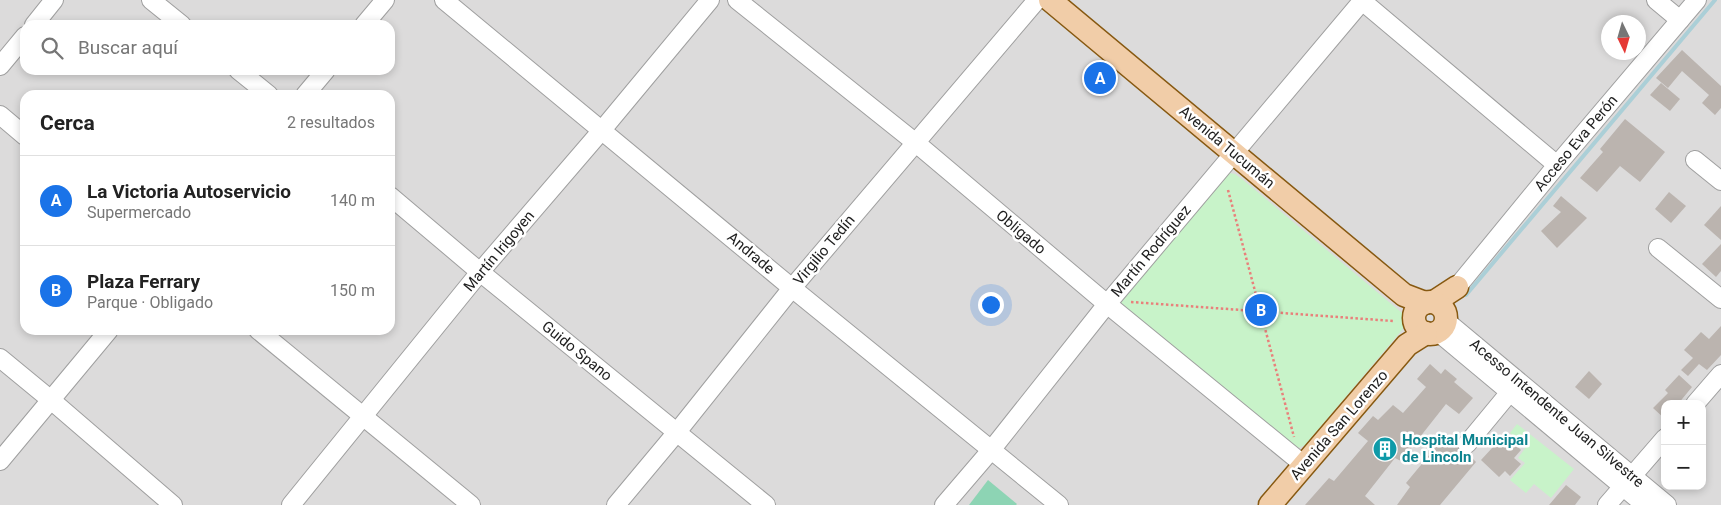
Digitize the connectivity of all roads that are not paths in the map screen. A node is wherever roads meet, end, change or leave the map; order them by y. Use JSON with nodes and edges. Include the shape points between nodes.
{"nodes":[{"id":1,"x":54,"y":0,"type":"edge"},
{"id":2,"x":151,"y":0,"type":"edge"},
{"id":3,"x":385,"y":0,"type":"edge"},
{"id":4,"x":444,"y":0,"type":"edge"},
{"id":5,"x":710,"y":0,"type":"edge"},
{"id":6,"x":737,"y":0,"type":"edge"},
{"id":7,"x":1038,"y":0,"type":"edge"},
{"id":8,"x":1050,"y":0,"type":"edge"},
{"id":9,"x":1362,"y":0,"type":"edge"},
{"id":10,"x":1656,"y":0,"type":"edge"},
{"id":11,"x":1697,"y":0,"type":"edge"},
{"id":12,"x":38,"y":20,"type":"edge"},
{"id":13,"x":176,"y":20,"type":"edge"},
{"id":14,"x":368,"y":20,"type":"edge"},
{"id":15,"x":1680,"y":20,"type":"junction"},
{"id":16,"x":20,"y":42,"type":"edge"},
{"id":17,"x":0,"y":66,"type":"edge"},
{"id":18,"x":244,"y":75,"type":"edge"},
{"id":19,"x":322,"y":75,"type":"edge"},
{"id":20,"x":263,"y":90,"type":"edge"},
{"id":21,"x":309,"y":90,"type":"edge"},
{"id":22,"x":0,"y":115,"type":"edge"},
{"id":23,"x":602,"y":130,"type":"junction"},
{"id":24,"x":20,"y":132,"type":"edge"},
{"id":25,"x":916,"y":143,"type":"junction"},
{"id":26,"x":1234,"y":152,"type":"junction"},
{"id":27,"x":1695,"y":160,"type":"dead end"},
{"id":28,"x":1557,"y":165,"type":"junction"},
{"id":29,"x":1721,"y":181,"type":"edge"},
{"id":30,"x":395,"y":200,"type":"edge"},
{"id":31,"x":1658,"y":248,"type":"dead end"},
{"id":32,"x":480,"y":272,"type":"junction"},
{"id":33,"x":1457,"y":287,"type":"joint"},
{"id":34,"x":792,"y":288,"type":"junction"},
{"id":35,"x":1721,"y":299,"type":"edge"},
{"id":36,"x":1107,"y":304,"type":"junction"},
{"id":37,"x":1431,"y":318,"type":"junction"},
{"id":38,"x":105,"y":335,"type":"edge"},
{"id":39,"x":264,"y":335,"type":"edge"},
{"id":40,"x":0,"y":358,"type":"edge"},
{"id":41,"x":1719,"y":381,"type":"edge"},
{"id":42,"x":1510,"y":392,"type":"junction"},
{"id":43,"x":52,"y":400,"type":"junction"},
{"id":44,"x":1699,"y":400,"type":"edge"},
{"id":45,"x":364,"y":417,"type":"junction"},
{"id":46,"x":677,"y":432,"type":"junction"},
{"id":47,"x":1661,"y":443,"type":"edge"},
{"id":48,"x":1467,"y":444,"type":"dead end"},
{"id":49,"x":992,"y":449,"type":"junction"},
{"id":50,"x":0,"y":461,"type":"edge"},
{"id":51,"x":1304,"y":466,"type":"junction"},
{"id":52,"x":1627,"y":481,"type":"junction"},
{"id":53,"x":173,"y":505,"type":"edge"},
{"id":54,"x":291,"y":505,"type":"edge"},
{"id":55,"x":471,"y":505,"type":"edge"},
{"id":56,"x":616,"y":505,"type":"edge"},
{"id":57,"x":766,"y":505,"type":"edge"},
{"id":58,"x":944,"y":505,"type":"edge"},
{"id":59,"x":1059,"y":505,"type":"edge"},
{"id":60,"x":1270,"y":505,"type":"edge"},
{"id":61,"x":1607,"y":505,"type":"edge"},
{"id":62,"x":1645,"y":505,"type":"edge"},
{"id":63,"x":1667,"y":505,"type":"edge"}],
"edges":[{"from":1,"to":12,"type":"street"},
{"from":2,"to":13,"type":"street"},
{"from":3,"to":14,"type":"street"},
{"from":4,"to":23,"type":"street","name":"Andrade"},
{"from":5,"to":23,"type":"street","name":"Martín Irigoyen"},
{"from":6,"to":25,"type":"street","name":"Obligado"},
{"from":7,"to":25,"type":"street","name":"Virgilio Tedín"},
{"from":8,"to":26,"type":"main road","name":"Avenida Tucumán"},
{"from":9,"to":26,"type":"street","name":"Martín Rodríguez"},
{"from":9,"to":28,"type":"street"},
{"from":10,"to":15,"type":"street"},
{"from":11,"to":15,"type":"street","name":"Acceso Eva Perón"},
{"from":15,"to":28,"type":"street","name":"Acceso Eva Perón"},
{"from":16,"to":17,"type":"street"},
{"from":18,"to":20,"type":"street"},
{"from":19,"to":21,"type":"street"},
{"from":22,"to":24,"type":"street"},
{"from":23,"to":32,"type":"street","name":"Martín Irigoyen"},
{"from":23,"to":34,"type":"street","name":"Andrade"},
{"from":25,"to":34,"type":"street","name":"Virgilio Tedín"},
{"from":25,"to":36,"type":"street","name":"Obligado"},
{"from":26,"to":36,"type":"street","name":"Martín Rodríguez"},
{"from":26,"to":37,"type":"main road","name":"Avenida Tucumán"},
{"from":27,"to":29,"type":"street"},
{"from":28,"to":33,"type":"street","name":"Acceso Eva Perón"},
{"from":30,"to":32,"type":"street","name":"Guido Spano"},
{"from":31,"to":35,"type":"street"},
{"from":32,"to":45,"type":"street","name":"Martín Irigoyen"},
{"from":32,"to":46,"type":"street","name":"Guido Spano"},
{"from":33,"to":37,"type":"main road","name":"Acceso Eva Perón"},
{"from":34,"to":46,"type":"street","name":"Virgilio Tedín"},
{"from":34,"to":49,"type":"street","name":"Andrade"},
{"from":36,"to":49,"type":"street","name":"Martín Rodríguez"},
{"from":36,"to":51,"type":"street","name":"Obligado"},
{"from":37,"to":42,"type":"street","name":"Acesso Intendente Juan Silvestre"},
{"from":37,"to":51,"type":"main road","name":"Avenida San Lorenzo"},
{"from":37,"to":52,"type":"street","name":"Acesso Intendente Juan Silvestre"},
{"from":38,"to":43,"type":"street"},
{"from":39,"to":45,"type":"street"},
{"from":40,"to":43,"type":"street"},
{"from":41,"to":44,"type":"street"},
{"from":42,"to":48,"type":"street"},
{"from":42,"to":52,"type":"street","name":"Acesso Intendente Juan Silvestre"},
{"from":43,"to":50,"type":"street"},
{"from":43,"to":53,"type":"street"},
{"from":45,"to":54,"type":"street","name":"Martín Irigoyen"},
{"from":45,"to":55,"type":"street"},
{"from":46,"to":56,"type":"street","name":"Virgilio Tedín"},
{"from":46,"to":57,"type":"street","name":"Guido Spano"},
{"from":47,"to":52,"type":"street"},
{"from":49,"to":58,"type":"street","name":"Martín Rodríguez"},
{"from":49,"to":59,"type":"street","name":"Andrade"},
{"from":51,"to":60,"type":"main road","name":"Avenida San Lorenzo"},
{"from":52,"to":61,"type":"street"},
{"from":52,"to":62,"type":"street","name":"Acesso Intendente Juan Silvestre"},
{"from":52,"to":63,"type":"street","name":"Acesso Intendente Juan Silvestre"}]}
